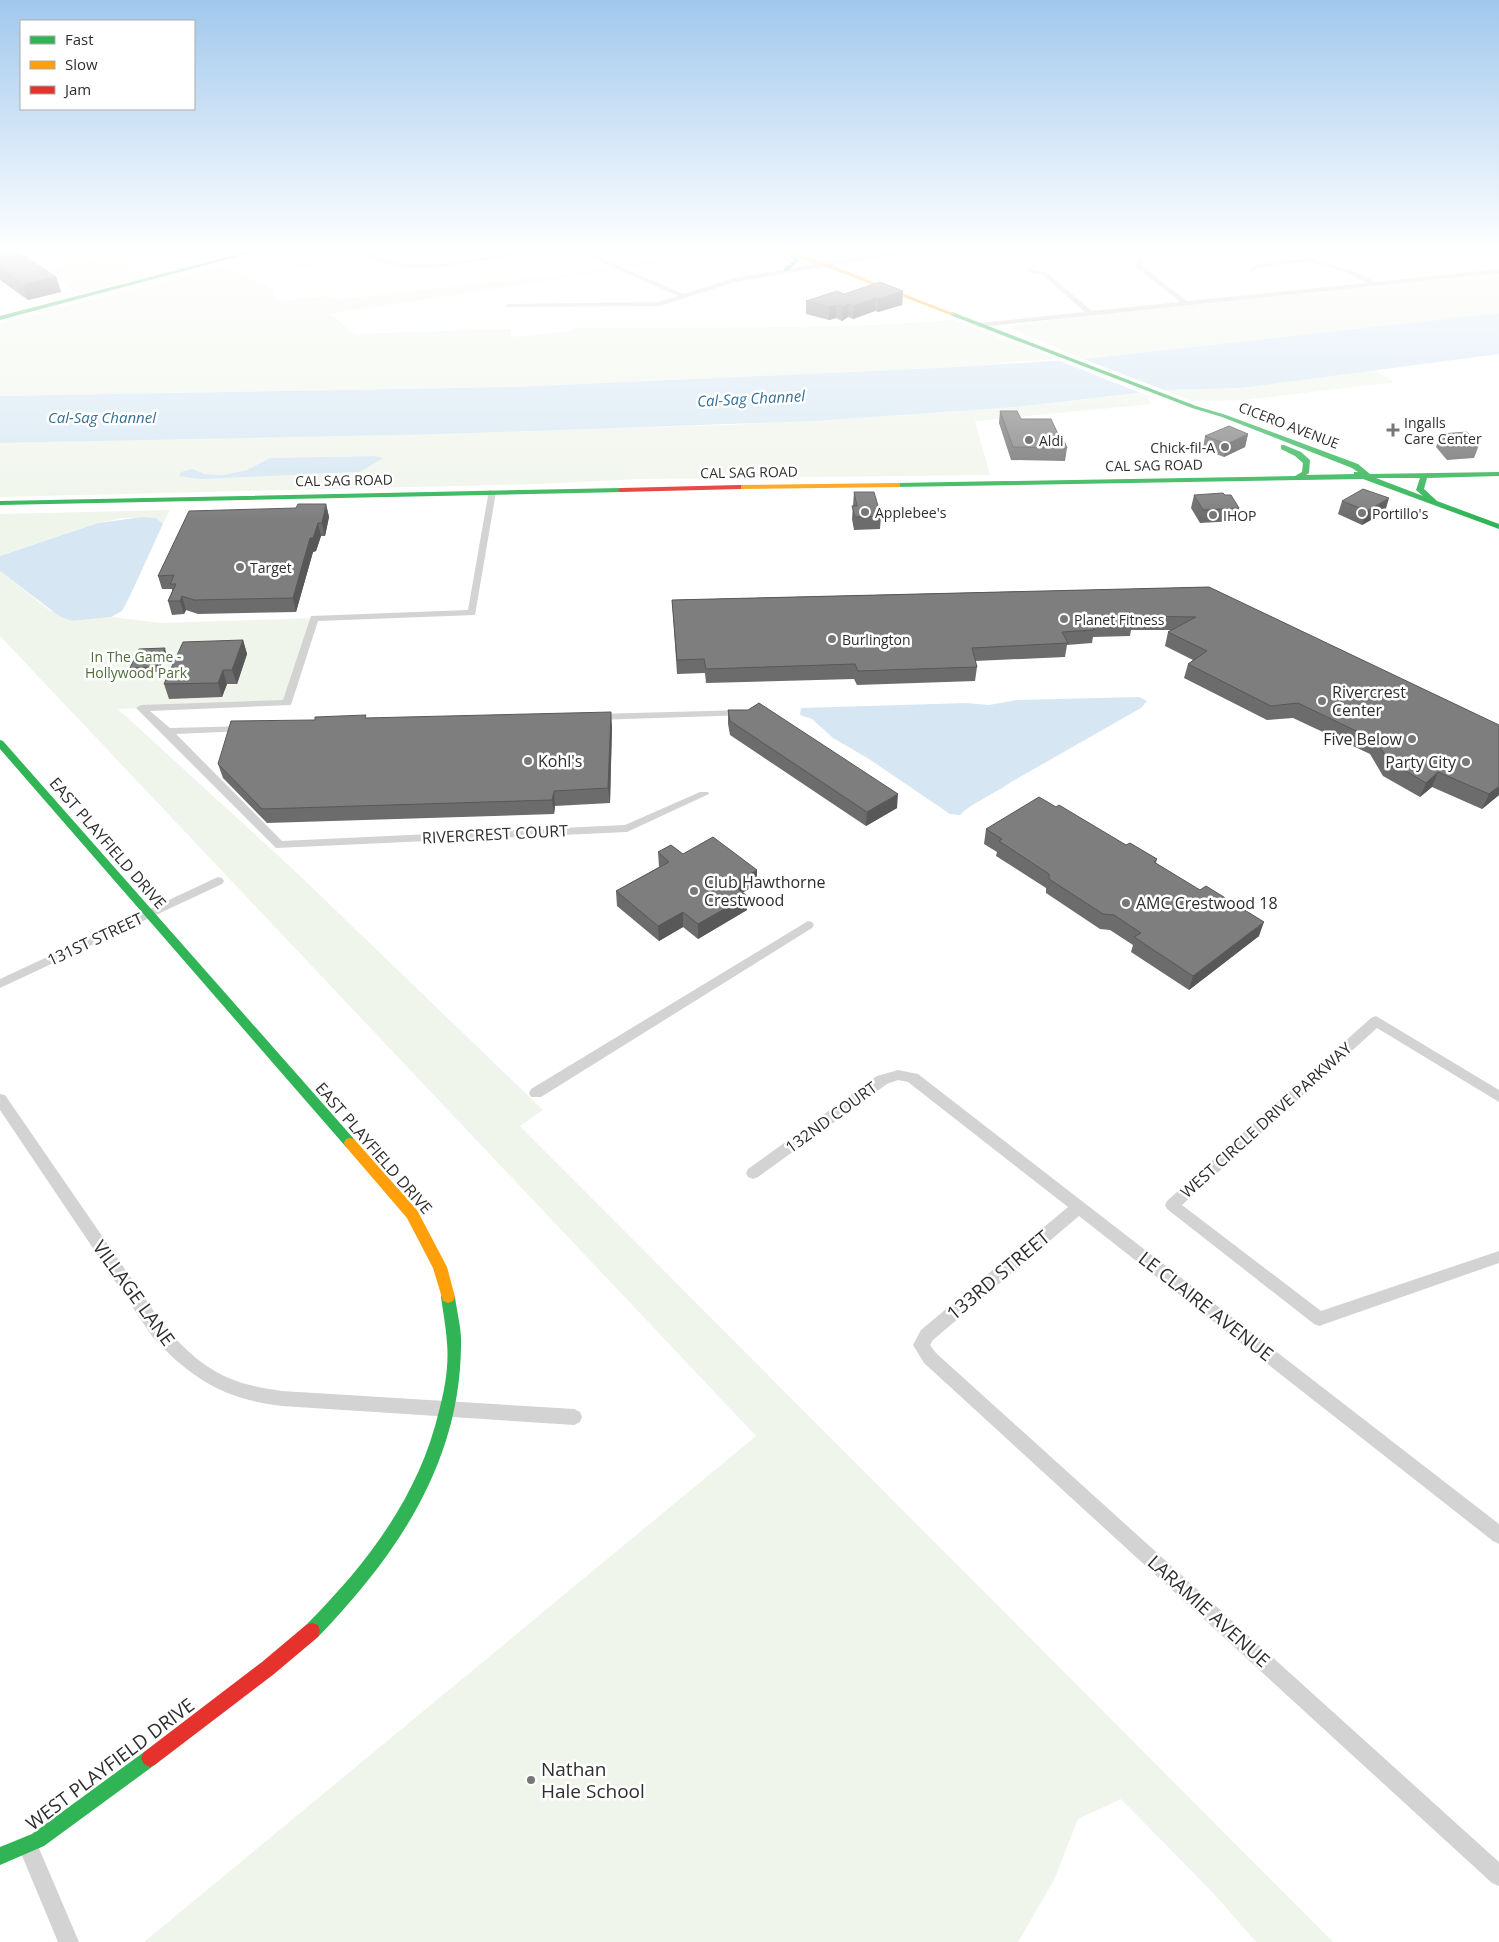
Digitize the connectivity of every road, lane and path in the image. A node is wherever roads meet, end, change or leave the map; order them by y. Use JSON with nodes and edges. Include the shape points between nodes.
{"nodes":[{"id":1,"x":1018,"y":340,"type":"edge"},
{"id":2,"x":1194,"y":407,"type":"junction"},
{"id":3,"x":1280,"y":445,"type":"junction"},
{"id":4,"x":1499,"y":474,"type":"edge"},
{"id":5,"x":1424,"y":476,"type":"junction"},
{"id":6,"x":1370,"y":477,"type":"junction"},
{"id":7,"x":1296,"y":478,"type":"junction"},
{"id":8,"x":492,"y":492,"type":"junction"},
{"id":9,"x":0,"y":503,"type":"edge"},
{"id":10,"x":1438,"y":504,"type":"junction"},
{"id":11,"x":1499,"y":527,"type":"edge"},
{"id":12,"x":758,"y":712,"type":"edge"},
{"id":13,"x":586,"y":718,"type":"edge"},
{"id":14,"x":253,"y":728,"type":"edge"},
{"id":15,"x":167,"y":731,"type":"junction"},
{"id":16,"x":2,"y":748,"type":"edge"},
{"id":17,"x":704,"y":794,"type":"dead end"},
{"id":18,"x":218,"y":881,"type":"dead end"},
{"id":19,"x":148,"y":914,"type":"junction"},
{"id":20,"x":808,"y":925,"type":"dead end"},
{"id":21,"x":0,"y":984,"type":"edge"},
{"id":22,"x":913,"y":1078,"type":"joint"},
{"id":23,"x":536,"y":1093,"type":"dead end"},
{"id":24,"x":1499,"y":1097,"type":"edge"},
{"id":25,"x":0,"y":1099,"type":"edge"},
{"id":26,"x":753,"y":1173,"type":"dead end"},
{"id":27,"x":1078,"y":1207,"type":"junction"},
{"id":28,"x":1499,"y":1257,"type":"edge"},
{"id":29,"x":921,"y":1345,"type":"joint"},
{"id":30,"x":448,"y":1410,"type":"junction"},
{"id":31,"x":574,"y":1417,"type":"dead end"},
{"id":32,"x":1499,"y":1535,"type":"edge"},
{"id":33,"x":237,"y":1691,"type":"joint"},
{"id":34,"x":28,"y":1846,"type":"junction"},
{"id":35,"x":0,"y":1856,"type":"edge"},
{"id":36,"x":1499,"y":1876,"type":"edge"},
{"id":37,"x":69,"y":1942,"type":"edge"}],
"edges":[{"from":1,"to":2,"type":"main road","name":"CICERO AVENUE"},
{"from":2,"to":3,"type":"main road","name":"CICERO AVENUE","via":[[1218,421]]},
{"from":2,"to":6,"type":"main road","name":"CICERO AVENUE","via":[[1355,466]]},
{"from":3,"to":6,"type":"main road","name":"CICERO AVENUE"},
{"from":3,"to":7,"type":"main road","via":[[1307,462],[1305,473]]},
{"from":4,"to":5,"type":"main road","name":"CAL SAG ROAD"},
{"from":5,"to":6,"type":"main road","name":"CAL SAG ROAD"},
{"from":5,"to":10,"type":"main road","via":[[1420,490]]},
{"from":6,"to":7,"type":"main road","name":"CAL SAG ROAD"},
{"from":6,"to":10,"type":"main road","name":"CICERO AVENUE"},
{"from":7,"to":8,"type":"main road","name":"CAL SAG ROAD"},
{"from":8,"to":9,"type":"main road","name":"CAL SAG ROAD"},
{"from":8,"to":15,"type":"street","via":[[472,614],[314,618],[287,703],[141,708]]},
{"from":10,"to":11,"type":"main road","name":"CICERO AVENUE"},
{"from":12,"to":13,"type":"street"},
{"from":14,"to":15,"type":"street"},
{"from":15,"to":17,"type":"street","name":"RIVERCREST COURT","via":[[280,845],[627,828]]},
{"from":16,"to":19,"type":"main road","name":"EAST PLAYFIELD DRIVE"},
{"from":18,"to":19,"type":"street","name":"131ST STREET"},
{"from":19,"to":21,"type":"street","name":"131ST STREET"},
{"from":19,"to":30,"type":"main road","name":"EAST PLAYFIELD DRIVE","via":[[422,1228],[447,1280],[453,1308],[456,1358]]},
{"from":20,"to":23,"type":"street"},
{"from":22,"to":26,"type":"street","name":"132ND COURT","via":[[903,1074],[882,1080]]},
{"from":22,"to":27,"type":"street","name":"LE CLAIRE AVENUE"},
{"from":24,"to":28,"type":"street","name":"WEST CIRCLE DRIVE PARKWAY","via":[[1376,1021],[1172,1205],[1319,1319]]},
{"from":25,"to":30,"type":"street","name":"VILLAGE LANE","via":[[158,1331],[194,1368],[237,1390],[286,1399]]},
{"from":27,"to":29,"type":"street","name":"133RD STREET","via":[[927,1335]]},
{"from":27,"to":32,"type":"street","name":"LE CLAIRE AVENUE"},
{"from":29,"to":36,"type":"street","name":"LARAMIE AVENUE","via":[[930,1358]]},
{"from":30,"to":31,"type":"street","name":"VILLAGE LANE"},
{"from":30,"to":33,"type":"main road","name":"EAST PLAYFIELD DRIVE","via":[[433,1462],[414,1502],[386,1546],[319,1624]]},
{"from":33,"to":34,"type":"main road","name":"WEST PLAYFIELD DRIVE","via":[[108,1790]]},
{"from":34,"to":35,"type":"main road","name":"WEST PLAYFIELD DRIVE"},
{"from":34,"to":37,"type":"street"}]}
